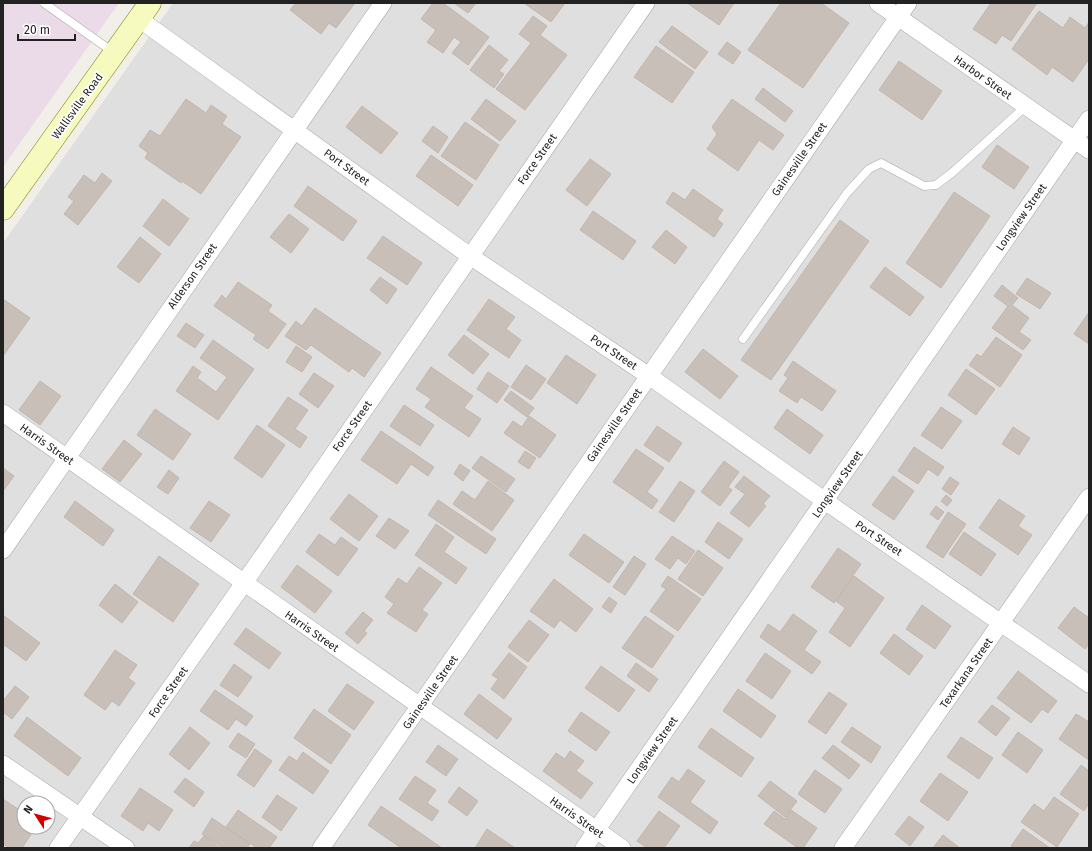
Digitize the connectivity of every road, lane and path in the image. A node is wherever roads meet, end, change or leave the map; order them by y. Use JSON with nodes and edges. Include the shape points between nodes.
{"nodes":[{"id":1,"x":44,"y":3,"type":"edge"},
{"id":2,"x":383,"y":3,"type":"edge"},
{"id":3,"x":646,"y":3,"type":"edge"},
{"id":4,"x":878,"y":3,"type":"edge"},
{"id":5,"x":908,"y":3,"type":"edge"},
{"id":6,"x":145,"y":11,"type":"edge"},
{"id":7,"x":898,"y":17,"type":"junction"},
{"id":8,"x":114,"y":53,"type":"junction"},
{"id":9,"x":1026,"y":106,"type":"junction"},
{"id":10,"x":1089,"y":119,"type":"edge"},
{"id":11,"x":294,"y":129,"type":"junction"},
{"id":12,"x":1074,"y":140,"type":"junction"},
{"id":13,"x":1089,"y":150,"type":"edge"},
{"id":14,"x":3,"y":209,"type":"edge"},
{"id":15,"x":470,"y":256,"type":"junction"},
{"id":16,"x":743,"y":339,"type":"dead end"},
{"id":17,"x":649,"y":376,"type":"junction"},
{"id":18,"x":3,"y":413,"type":"edge"},
{"id":19,"x":67,"y":457,"type":"junction"},
{"id":20,"x":1089,"y":497,"type":"edge"},
{"id":21,"x":825,"y":501,"type":"junction"},
{"id":22,"x":3,"y":550,"type":"edge"},
{"id":23,"x":244,"y":583,"type":"junction"},
{"id":24,"x":1002,"y":623,"type":"junction"},
{"id":25,"x":1089,"y":684,"type":"edge"},
{"id":26,"x":420,"y":706,"type":"junction"},
{"id":27,"x":3,"y":764,"type":"edge"},
{"id":28,"x":80,"y":816,"type":"junction"},
{"id":29,"x":596,"y":830,"type":"junction"},
{"id":30,"x":58,"y":848,"type":"edge"},
{"id":31,"x":126,"y":848,"type":"edge"},
{"id":32,"x":321,"y":848,"type":"edge"},
{"id":33,"x":584,"y":848,"type":"edge"},
{"id":34,"x":622,"y":848,"type":"edge"},
{"id":35,"x":843,"y":848,"type":"edge"}],
"edges":[{"from":1,"to":8,"type":"lane"},
{"from":2,"to":11,"type":"street","name":"Alderson Street"},
{"from":3,"to":15,"type":"street","name":"Force Street"},
{"from":4,"to":7,"type":"street","name":"Harbor Street"},
{"from":5,"to":7,"type":"street","name":"Gainesville Street"},
{"from":6,"to":8,"type":"main road","name":"Wallisville Road"},
{"from":6,"to":11,"type":"street","name":"Port Street"},
{"from":7,"to":9,"type":"street","name":"Harbor Street"},
{"from":7,"to":17,"type":"street","name":"Gainesville Street"},
{"from":8,"to":14,"type":"main road","name":"Wallisville Road"},
{"from":9,"to":12,"type":"street","name":"Harbor Street"},
{"from":9,"to":16,"type":"lane","via":[[936,185],[924,186],[881,163],[869,169],[847,193]]},
{"from":10,"to":12,"type":"street","name":"Longview Street"},
{"from":11,"to":15,"type":"street","name":"Port Street"},
{"from":11,"to":19,"type":"street","name":"Alderson Street"},
{"from":12,"to":13,"type":"street","name":"Harbor Street"},
{"from":12,"to":21,"type":"street","name":"Longview Street"},
{"from":15,"to":17,"type":"street","name":"Port Street"},
{"from":15,"to":23,"type":"street","name":"Force Street"},
{"from":17,"to":21,"type":"street","name":"Port Street"},
{"from":17,"to":26,"type":"street","name":"Gainesville Street"},
{"from":18,"to":19,"type":"street","name":"Harris Street"},
{"from":19,"to":22,"type":"street","name":"Alderson Street"},
{"from":19,"to":23,"type":"street","name":"Harris Street"},
{"from":20,"to":24,"type":"street","name":"Texarkana Street"},
{"from":21,"to":24,"type":"street","name":"Port Street"},
{"from":21,"to":29,"type":"street","name":"Longview Street"},
{"from":23,"to":26,"type":"street","name":"Harris Street"},
{"from":23,"to":28,"type":"street","name":"Force Street"},
{"from":24,"to":25,"type":"street","name":"Port Street"},
{"from":24,"to":35,"type":"street","name":"Texarkana Street"},
{"from":26,"to":29,"type":"street","name":"Harris Street"},
{"from":26,"to":32,"type":"street","name":"Gainesville Street"},
{"from":27,"to":28,"type":"street"},
{"from":28,"to":30,"type":"street","name":"Force Street"},
{"from":28,"to":31,"type":"street"},
{"from":29,"to":33,"type":"street","name":"Longview Street"},
{"from":29,"to":34,"type":"street","name":"Harris Street"}]}
